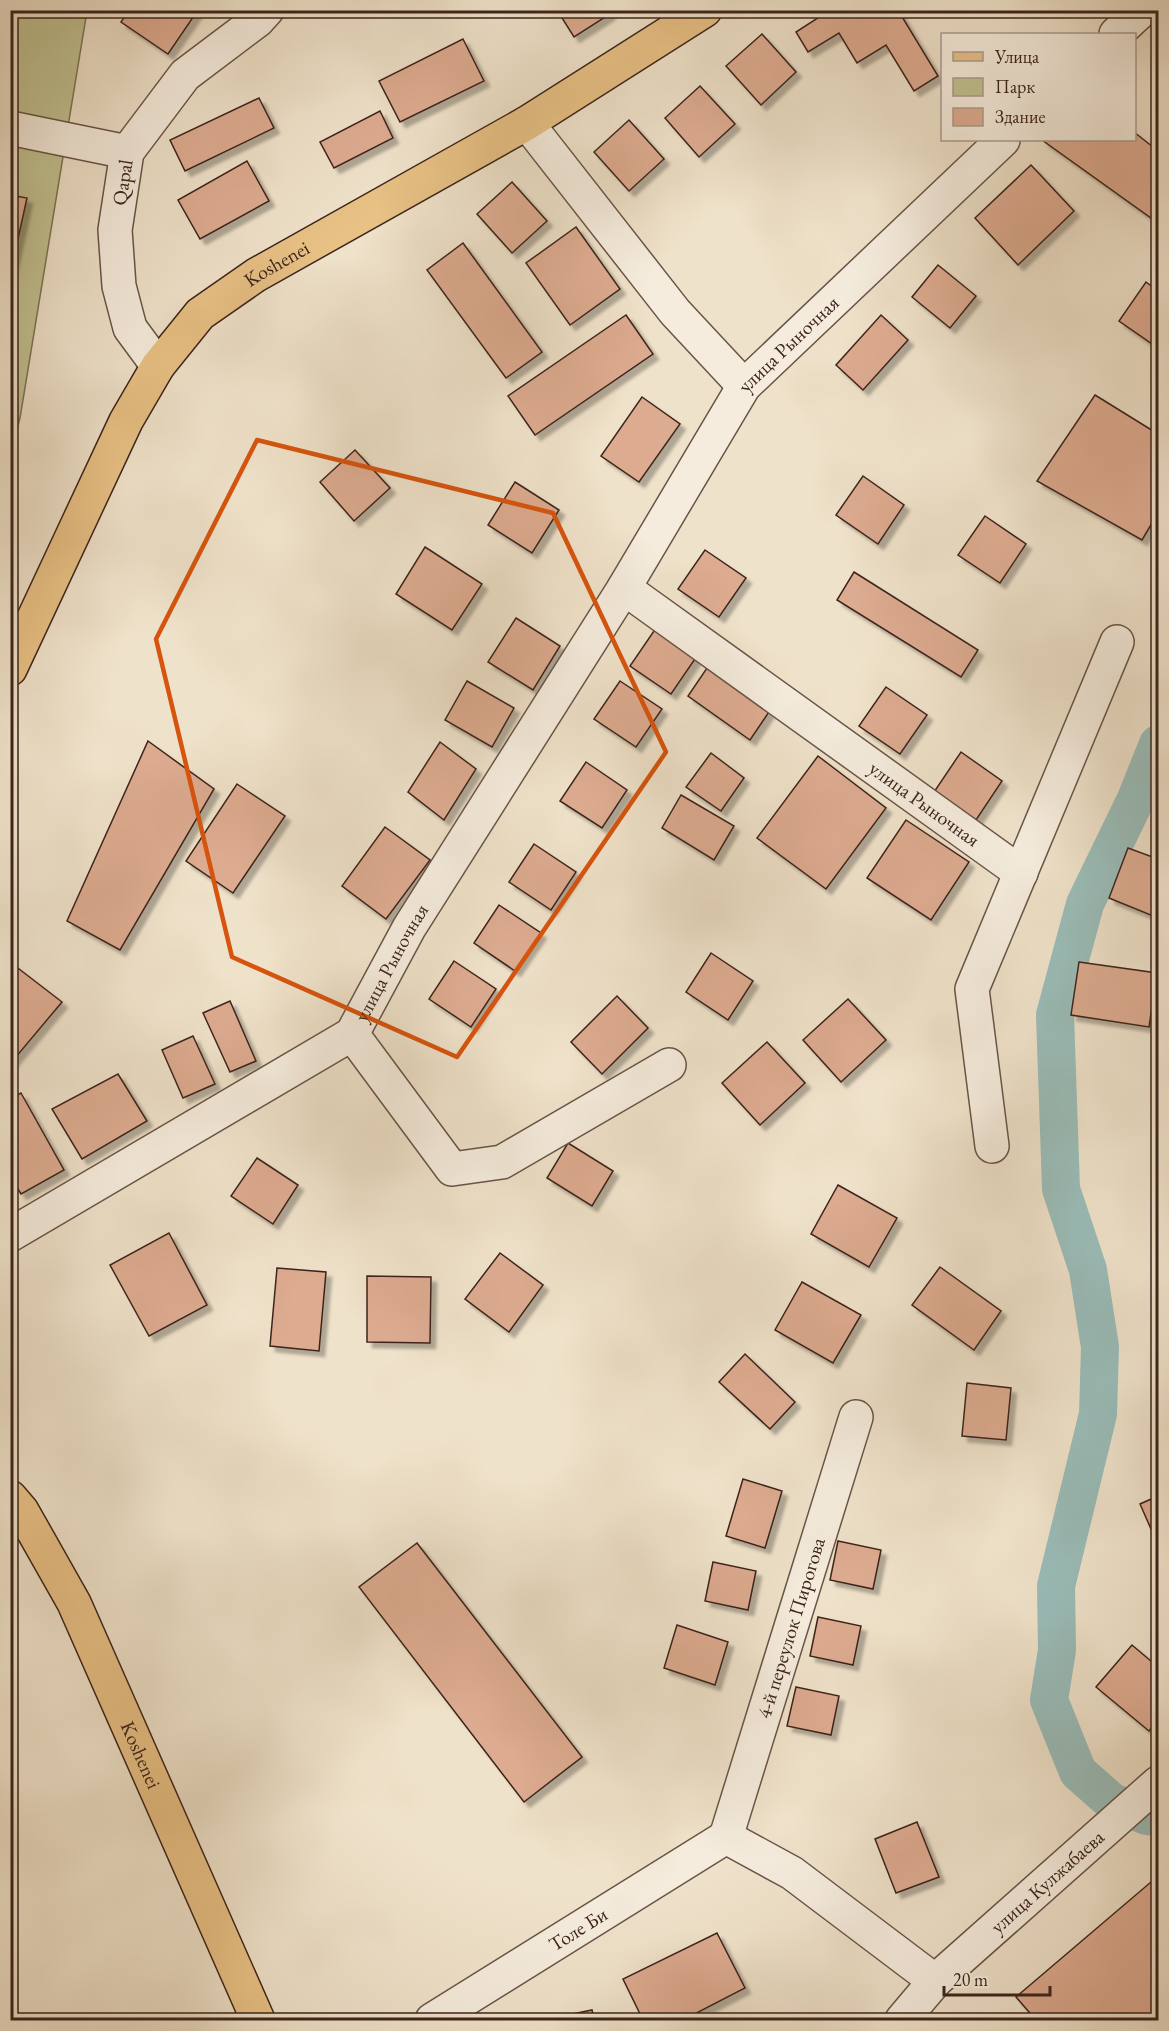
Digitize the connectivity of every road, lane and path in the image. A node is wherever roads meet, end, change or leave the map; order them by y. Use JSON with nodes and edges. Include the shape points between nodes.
{"nodes":[{"id":1,"x":267,"y":10,"type":"edge"},
{"id":2,"x":705,"y":10,"type":"edge"},
{"id":3,"x":1142,"y":10,"type":"edge"},
{"id":4,"x":1117,"y":33,"type":"edge"},
{"id":5,"x":527,"y":123,"type":"junction"},
{"id":6,"x":10,"y":128,"type":"edge"},
{"id":7,"x":1002,"y":141,"type":"edge"},
{"id":8,"x":127,"y":152,"type":"junction"},
{"id":9,"x":158,"y":366,"type":"junction"},
{"id":10,"x":744,"y":386,"type":"junction"},
{"id":11,"x":624,"y":588,"type":"junction"},
{"id":12,"x":1117,"y":642,"type":"dead end"},
{"id":13,"x":10,"y":669,"type":"edge"},
{"id":14,"x":1021,"y":873,"type":"junction"},
{"id":15,"x":352,"y":1034,"type":"junction"},
{"id":16,"x":669,"y":1065,"type":"dead end"},
{"id":17,"x":992,"y":1146,"type":"dead end"},
{"id":18,"x":10,"y":1234,"type":"edge"},
{"id":19,"x":856,"y":1417,"type":"dead end"},
{"id":20,"x":10,"y":1497,"type":"edge"},
{"id":21,"x":1158,"y":1783,"type":"edge"},
{"id":22,"x":726,"y":1837,"type":"junction"},
{"id":23,"x":935,"y":1981,"type":"junction"},
{"id":24,"x":258,"y":2020,"type":"edge"},
{"id":25,"x":432,"y":2020,"type":"edge"},
{"id":26,"x":902,"y":2020,"type":"edge"}],
"edges":[{"from":1,"to":8,"type":"street","name":"Qapal","via":[[185,75]]},
{"from":2,"to":5,"type":"main road","name":"Koshenei"},
{"from":3,"to":4,"type":"street"},
{"from":5,"to":9,"type":"main road","name":"Koshenei","via":[[256,275],[200,314]]},
{"from":5,"to":10,"type":"street","via":[[675,312]]},
{"from":6,"to":8,"type":"street"},
{"from":7,"to":10,"type":"street","name":"улица Рыночная"},
{"from":8,"to":9,"type":"street","name":"Qapal","via":[[115,230],[119,286],[130,328]]},
{"from":9,"to":13,"type":"main road","name":"Koshenei","via":[[126,421]]},
{"from":10,"to":11,"type":"street","name":"улица Рыночная"},
{"from":11,"to":14,"type":"street","name":"улица Рыночная"},
{"from":11,"to":15,"type":"street","name":"улица Рыночная","via":[[409,928]]},
{"from":12,"to":14,"type":"street"},
{"from":14,"to":17,"type":"street","via":[[972,989]]},
{"from":15,"to":16,"type":"street","via":[[452,1169],[502,1162]]},
{"from":15,"to":18,"type":"street","name":"улица Рыночная"},
{"from":19,"to":22,"type":"street","name":"4-й переулок Пирогова"},
{"from":20,"to":24,"type":"main road","name":"Koshenei","via":[[22,1511],[74,1603]]},
{"from":21,"to":23,"type":"street","name":"улица Кулжабаева"},
{"from":22,"to":23,"type":"street","via":[[792,1873]]},
{"from":22,"to":25,"type":"street","name":"Толе Би"},
{"from":23,"to":26,"type":"street","name":"улица Кулжабаева"}]}
